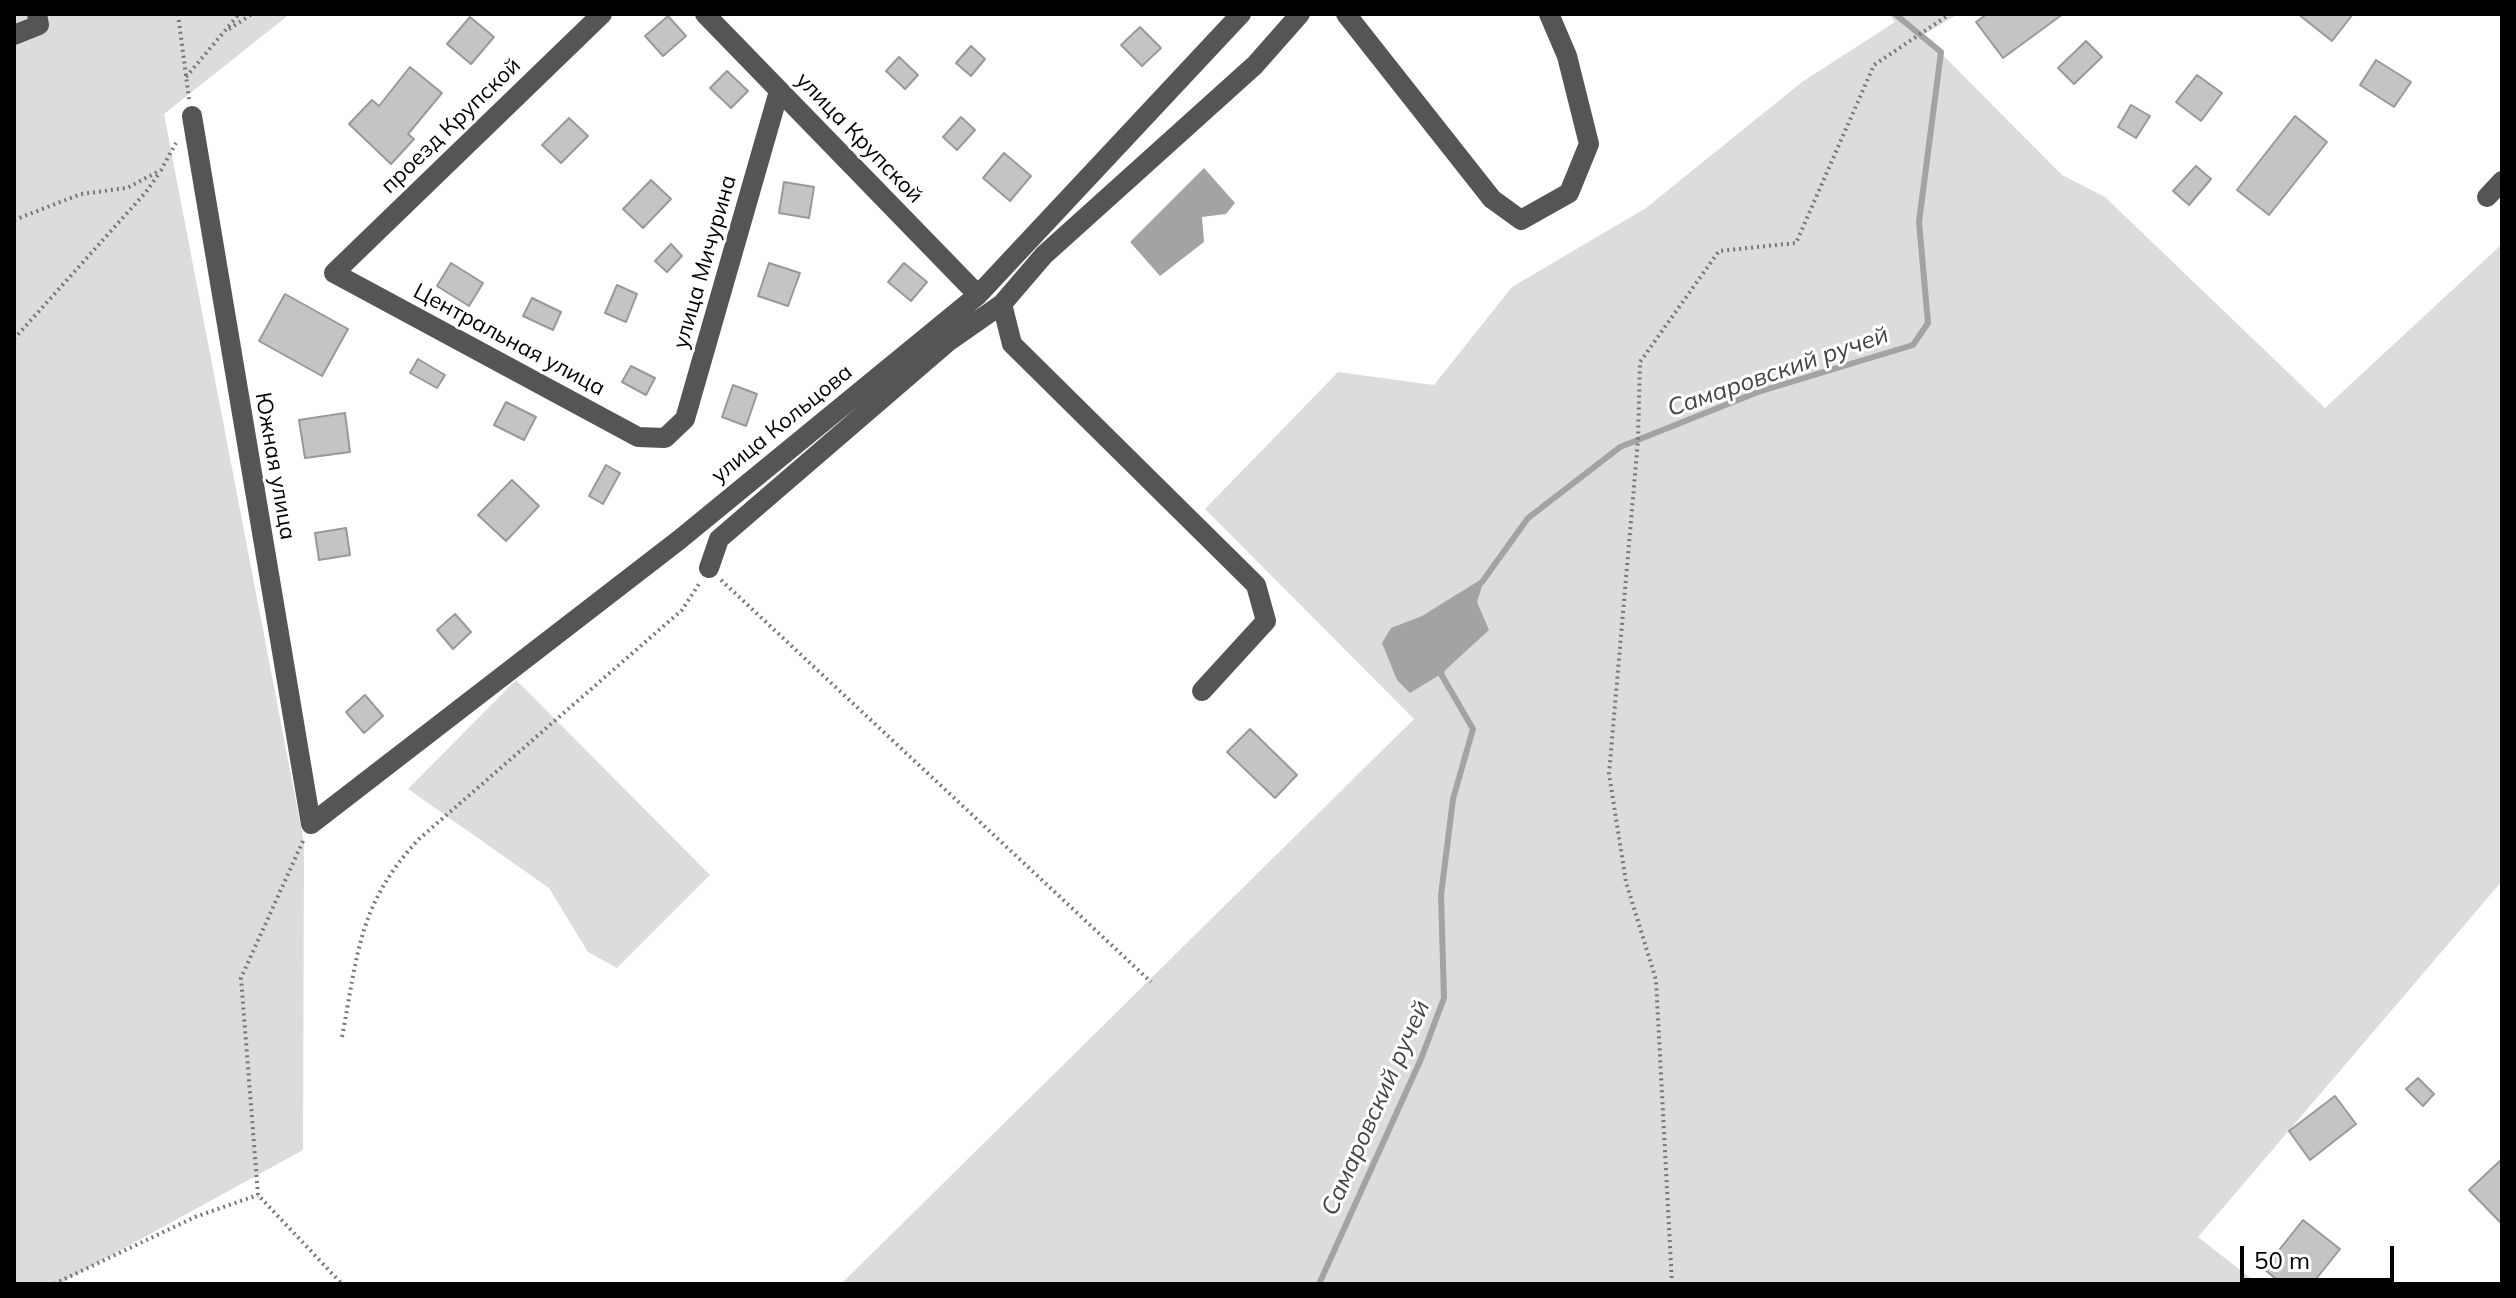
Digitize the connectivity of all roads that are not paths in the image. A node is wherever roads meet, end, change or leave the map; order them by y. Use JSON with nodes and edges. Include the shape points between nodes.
{"nodes":[{"id":1,"x":37,"y":14,"type":"edge"},
{"id":2,"x":602,"y":14,"type":"edge"},
{"id":3,"x":705,"y":14,"type":"edge"},
{"id":4,"x":1241,"y":14,"type":"edge"},
{"id":5,"x":1300,"y":14,"type":"edge"},
{"id":6,"x":1346,"y":14,"type":"edge"},
{"id":7,"x":1549,"y":14,"type":"edge"},
{"id":8,"x":14,"y":35,"type":"edge"},
{"id":9,"x":779,"y":91,"type":"junction"},
{"id":10,"x":192,"y":116,"type":"road end"},
{"id":11,"x":2502,"y":181,"type":"edge"},
{"id":12,"x":2487,"y":197,"type":"dead end"},
{"id":13,"x":334,"y":273,"type":"joint"},
{"id":14,"x":978,"y":295,"type":"junction"},
{"id":15,"x":1002,"y":304,"type":"junction"},
{"id":16,"x":665,"y":438,"type":"joint"},
{"id":17,"x":709,"y":568,"type":"road end"},
{"id":18,"x":1202,"y":691,"type":"dead end"},
{"id":19,"x":311,"y":824,"type":"joint"}],
"edges":[{"from":1,"to":8,"type":"street","via":[[39,25]]},
{"from":2,"to":13,"type":"street","name":"проезд Крупской"},
{"from":3,"to":9,"type":"street","name":"улица Крупской"},
{"from":4,"to":14,"type":"street","name":"улица Кольцова"},
{"from":5,"to":15,"type":"street","via":[[1255,65],[1044,255]]},
{"from":6,"to":7,"type":"street","via":[[1492,199],[1521,220],[1569,193],[1589,144],[1567,56]]},
{"from":9,"to":14,"type":"street","name":"улица Крупской"},
{"from":9,"to":16,"type":"street","name":"улица Мичурина","via":[[685,419]]},
{"from":10,"to":19,"type":"street","name":"Южная улица"},
{"from":11,"to":12,"type":"street"},
{"from":13,"to":16,"type":"street","name":"Центральная улица","via":[[638,437]]},
{"from":14,"to":19,"type":"street","name":"улица Кольцова","via":[[679,540]]},
{"from":15,"to":17,"type":"street","via":[[949,341],[719,539]]},
{"from":15,"to":18,"type":"street","via":[[1012,344],[1256,585],[1266,621]]}]}
